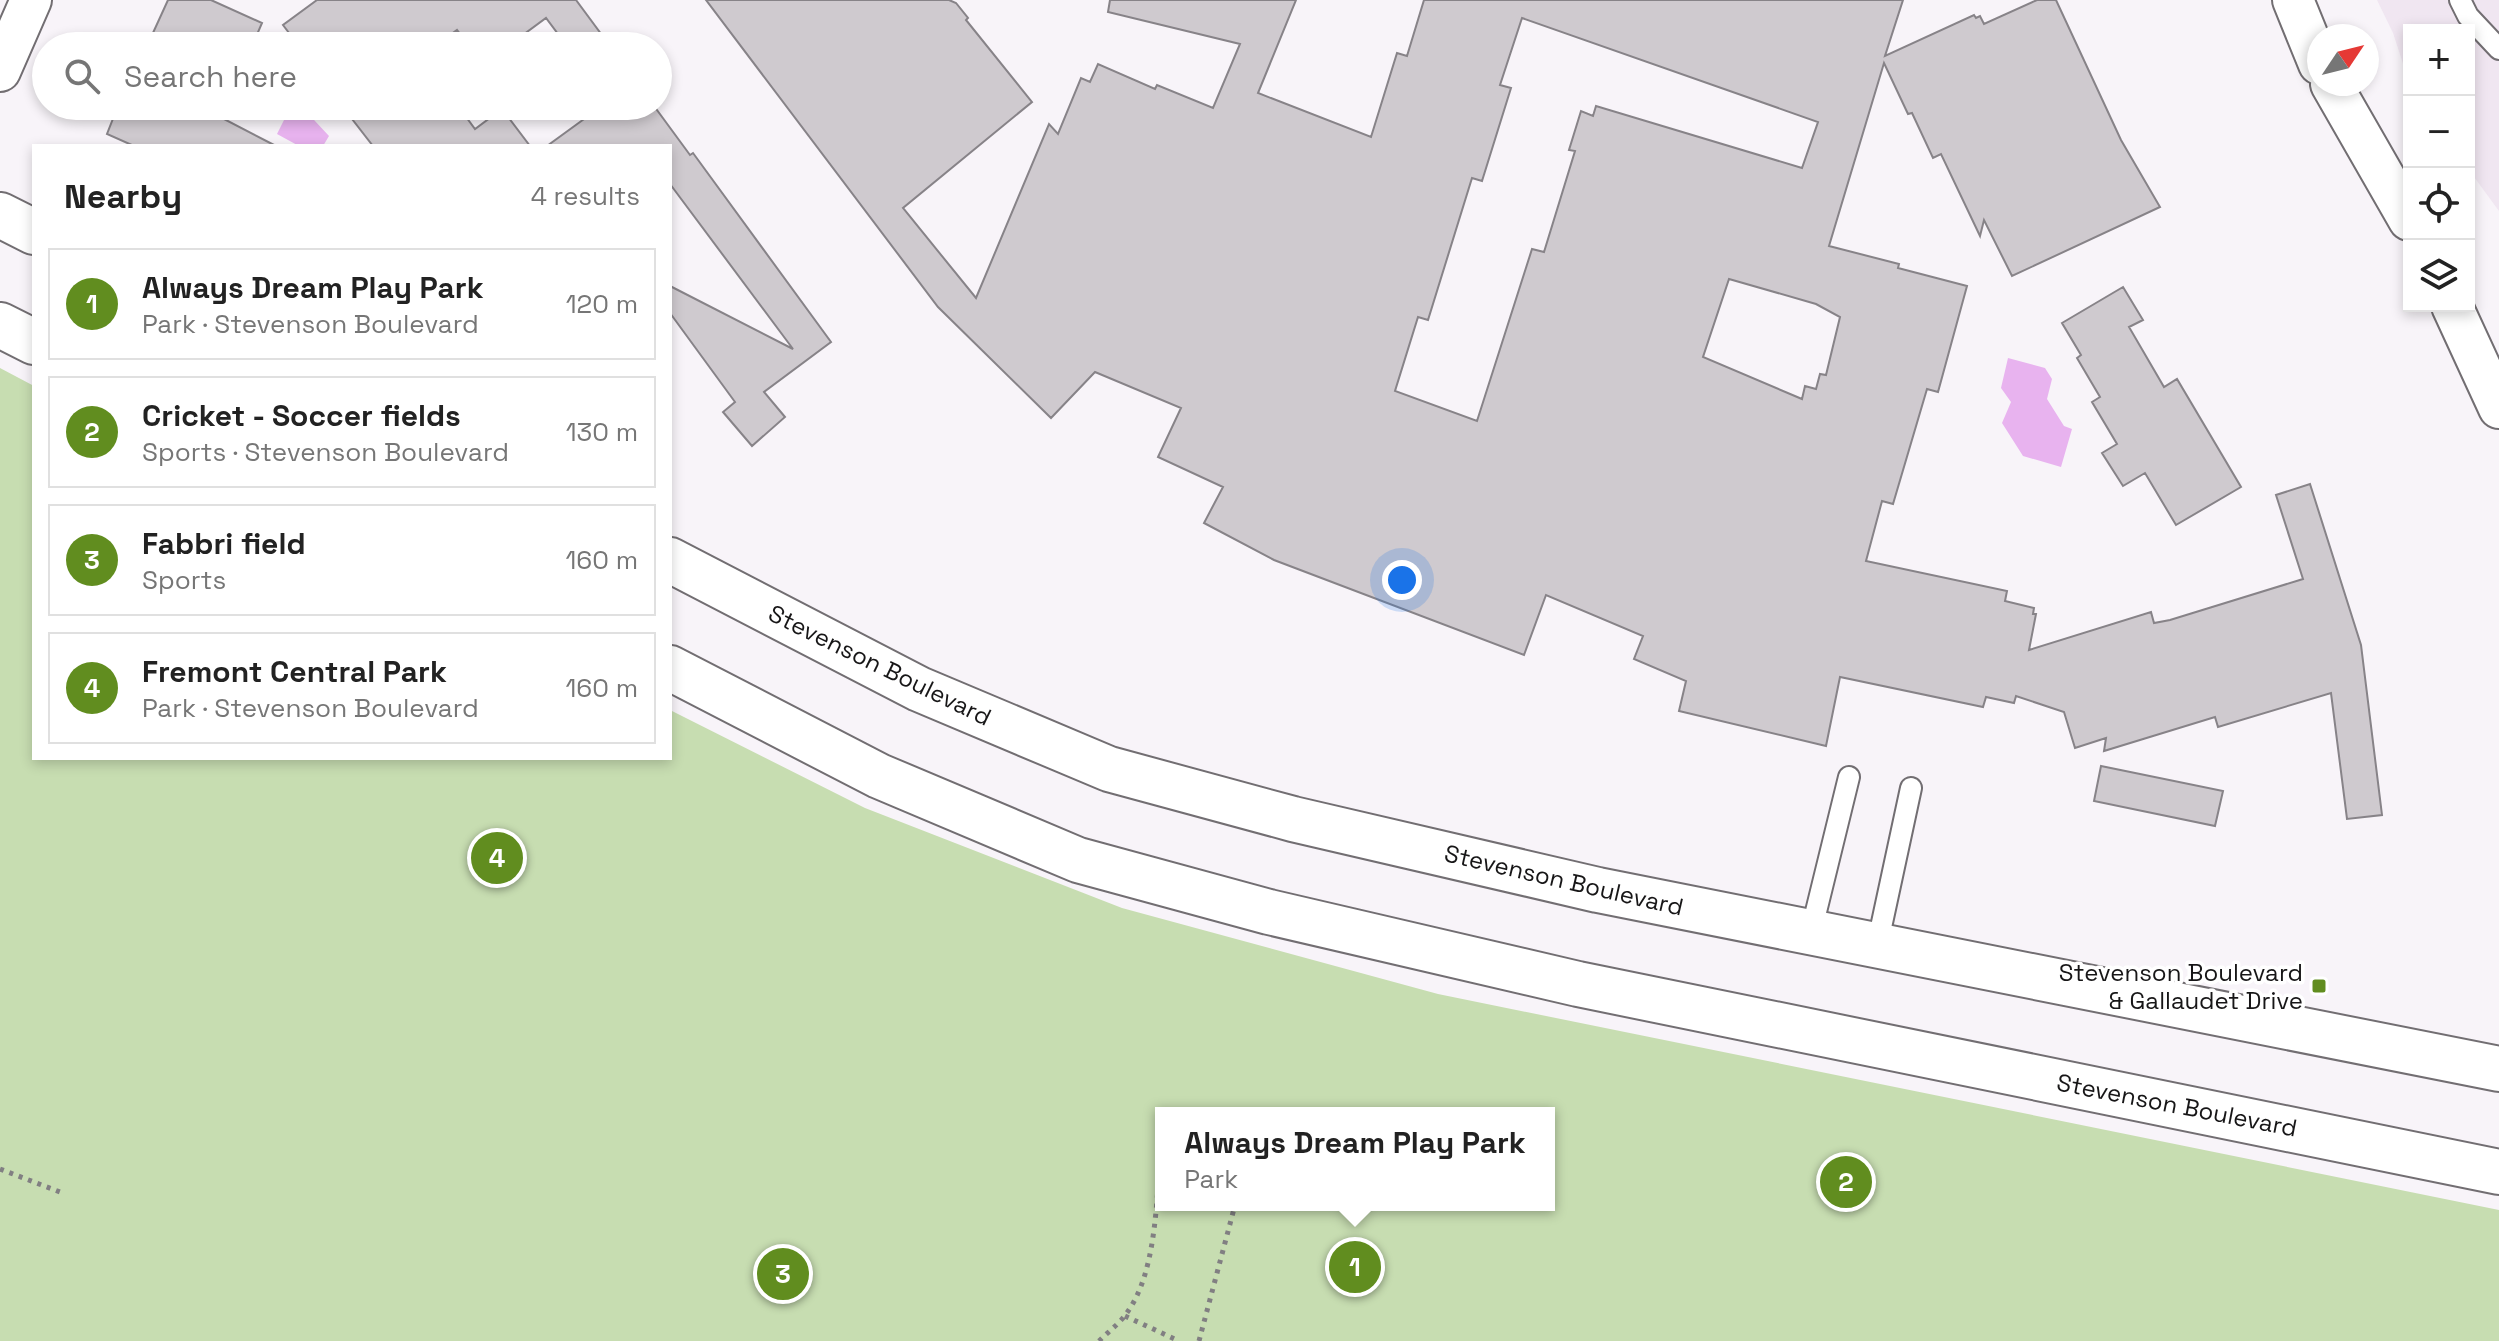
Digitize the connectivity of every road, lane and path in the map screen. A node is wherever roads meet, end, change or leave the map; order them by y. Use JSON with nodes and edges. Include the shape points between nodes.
{"nodes":[{"id":1,"x":31,"y":0,"type":"edge"},
{"id":2,"x":2293,"y":0,"type":"edge"},
{"id":3,"x":2460,"y":0,"type":"edge"},
{"id":4,"x":2307,"y":34,"type":"edge"},
{"id":5,"x":2499,"y":49,"type":"edge"},
{"id":6,"x":0,"y":71,"type":"edge"},
{"id":7,"x":2338,"y":96,"type":"edge"},
{"id":8,"x":2403,"y":210,"type":"edge"},
{"id":9,"x":0,"y":215,"type":"edge"},
{"id":10,"x":32,"y":231,"type":"edge"},
{"id":11,"x":2455,"y":312,"type":"edge"},
{"id":12,"x":0,"y":325,"type":"edge"},
{"id":13,"x":32,"y":341,"type":"edge"},
{"id":14,"x":2499,"y":408,"type":"edge"},
{"id":15,"x":672,"y":561,"type":"edge"},
{"id":16,"x":672,"y":669,"type":"edge"},
{"id":17,"x":1849,"y":777,"type":"dead end"},
{"id":18,"x":1911,"y":788,"type":"dead end"},
{"id":19,"x":1811,"y":932,"type":"junction"},
{"id":20,"x":1877,"y":946,"type":"junction"},
{"id":21,"x":2499,"y":1069,"type":"edge"},
{"id":22,"x":0,"y":1169,"type":"edge"},
{"id":23,"x":2499,"y":1172,"type":"edge"},
{"id":24,"x":60,"y":1192,"type":"dead end"},
{"id":25,"x":1156,"y":1211,"type":"edge"},
{"id":26,"x":1233,"y":1211,"type":"edge"},
{"id":27,"x":1125,"y":1316,"type":"junction"},
{"id":28,"x":1099,"y":1341,"type":"edge"},
{"id":29,"x":1179,"y":1341,"type":"edge"},
{"id":30,"x":1199,"y":1341,"type":"edge"}],
"edges":[{"from":1,"to":6,"type":"street"},
{"from":2,"to":4,"type":"street"},
{"from":3,"to":5,"type":"lane"},
{"from":7,"to":8,"type":"street"},
{"from":9,"to":10,"type":"main road"},
{"from":11,"to":14,"type":"street"},
{"from":12,"to":13,"type":"main road"},
{"from":15,"to":19,"type":"main road","name":"Stevenson Boulevard","via":[[919,689],[1109,769],[1293,819],[1584,887]]},
{"from":16,"to":23,"type":"main road","name":"Stevenson Boulevard","via":[[879,776],[1078,860],[1269,912],[1578,984]]},
{"from":17,"to":19,"type":"lane"},
{"from":18,"to":20,"type":"lane"},
{"from":19,"to":20,"type":"main road","name":"Stevenson Boulevard"},
{"from":20,"to":21,"type":"main road","name":"Stevenson Boulevard"},
{"from":22,"to":24,"type":"path"},
{"from":25,"to":27,"type":"path","via":[[1145,1271]]},
{"from":26,"to":30,"type":"path"},
{"from":27,"to":28,"type":"path"},
{"from":27,"to":29,"type":"path"}]}
